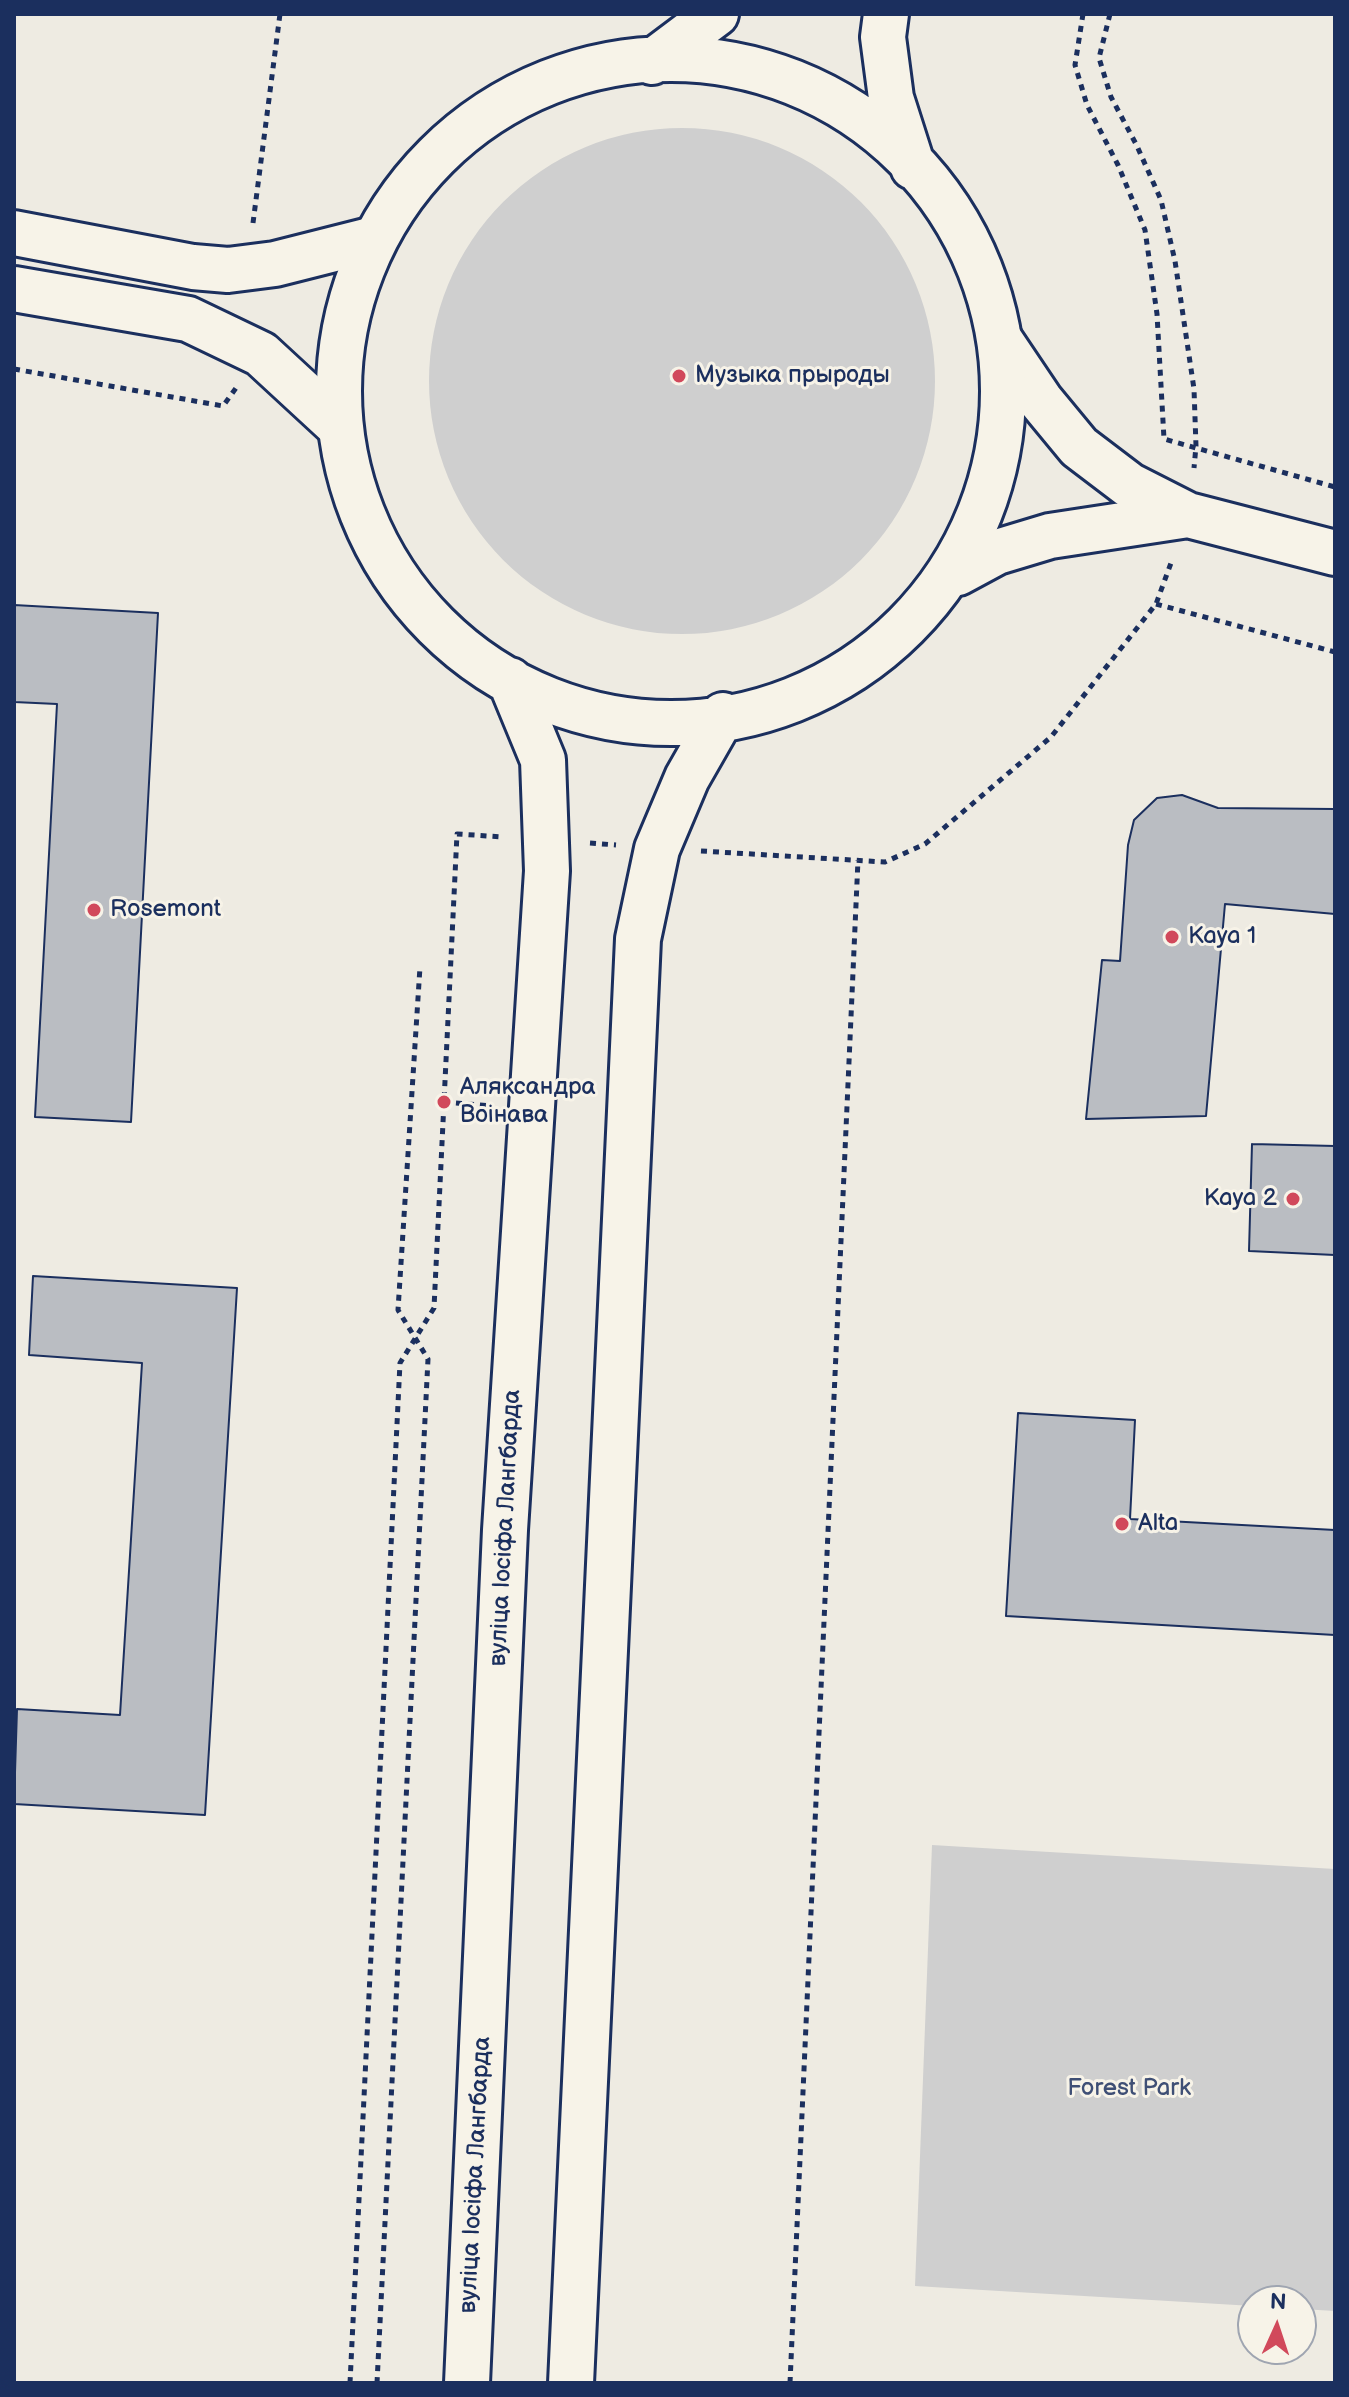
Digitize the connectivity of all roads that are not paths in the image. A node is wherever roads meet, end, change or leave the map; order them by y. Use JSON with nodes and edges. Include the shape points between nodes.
{"nodes":[{"id":1,"x":716,"y":14,"type":"edge"},
{"id":2,"x":886,"y":14,"type":"edge"},
{"id":3,"x":652,"y":62,"type":"junction"},
{"id":4,"x":914,"y":169,"type":"junction"},
{"id":5,"x":14,"y":233,"type":"edge"},
{"id":6,"x":366,"y":241,"type":"junction"},
{"id":7,"x":14,"y":289,"type":"edge"},
{"id":8,"x":1000,"y":340,"type":"junction"},
{"id":9,"x":339,"y":426,"type":"junction"},
{"id":10,"x":1188,"y":515,"type":"junction"},
{"id":11,"x":1335,"y":553,"type":"edge"},
{"id":12,"x":958,"y":573,"type":"junction"},
{"id":13,"x":510,"y":680,"type":"junction"},
{"id":14,"x":723,"y":715,"type":"junction"},
{"id":15,"x":467,"y":2383,"type":"edge"},
{"id":16,"x":571,"y":2383,"type":"edge"}],
"edges":[{"from":1,"to":3,"type":"main road"},
{"from":2,"to":4,"type":"main road","via":[[883,37],[891,98]]},
{"from":3,"to":4,"type":"main road","via":[[701,63],[795,87],[838,108]]},
{"from":3,"to":6,"type":"main road","via":[[557,79],[471,122],[401,188]]},
{"from":4,"to":8,"type":"main road","via":[[969,248]]},
{"from":5,"to":6,"type":"main road","via":[[228,270]]},
{"from":6,"to":9,"type":"main road","via":[[342,300]]},
{"from":7,"to":9,"type":"main road","via":[[188,319],[261,354]]},
{"from":8,"to":10,"type":"main road","via":[[1079,447],[1129,485]]},
{"from":8,"to":12,"type":"main road","via":[[1005,388],[995,484]]},
{"from":9,"to":13,"type":"main road","via":[[354,497],[391,560],[439,620]]},
{"from":10,"to":11,"type":"main road"},
{"from":10,"to":12,"type":"main road","via":[[1050,536],[997,552]]},
{"from":12,"to":14,"type":"main road","via":[[927,614],[860,672],[796,701]]},
{"from":13,"to":14,"type":"main road","via":[[556,703],[613,714]]},
{"from":13,"to":15,"type":"main road","name":"вуліца Іосіфа Лангбарда","via":[[543,760],[547,871],[505,1530]]},
{"from":14,"to":16,"type":"main road","via":[[687,778],[657,849],[638,939]]}]}
